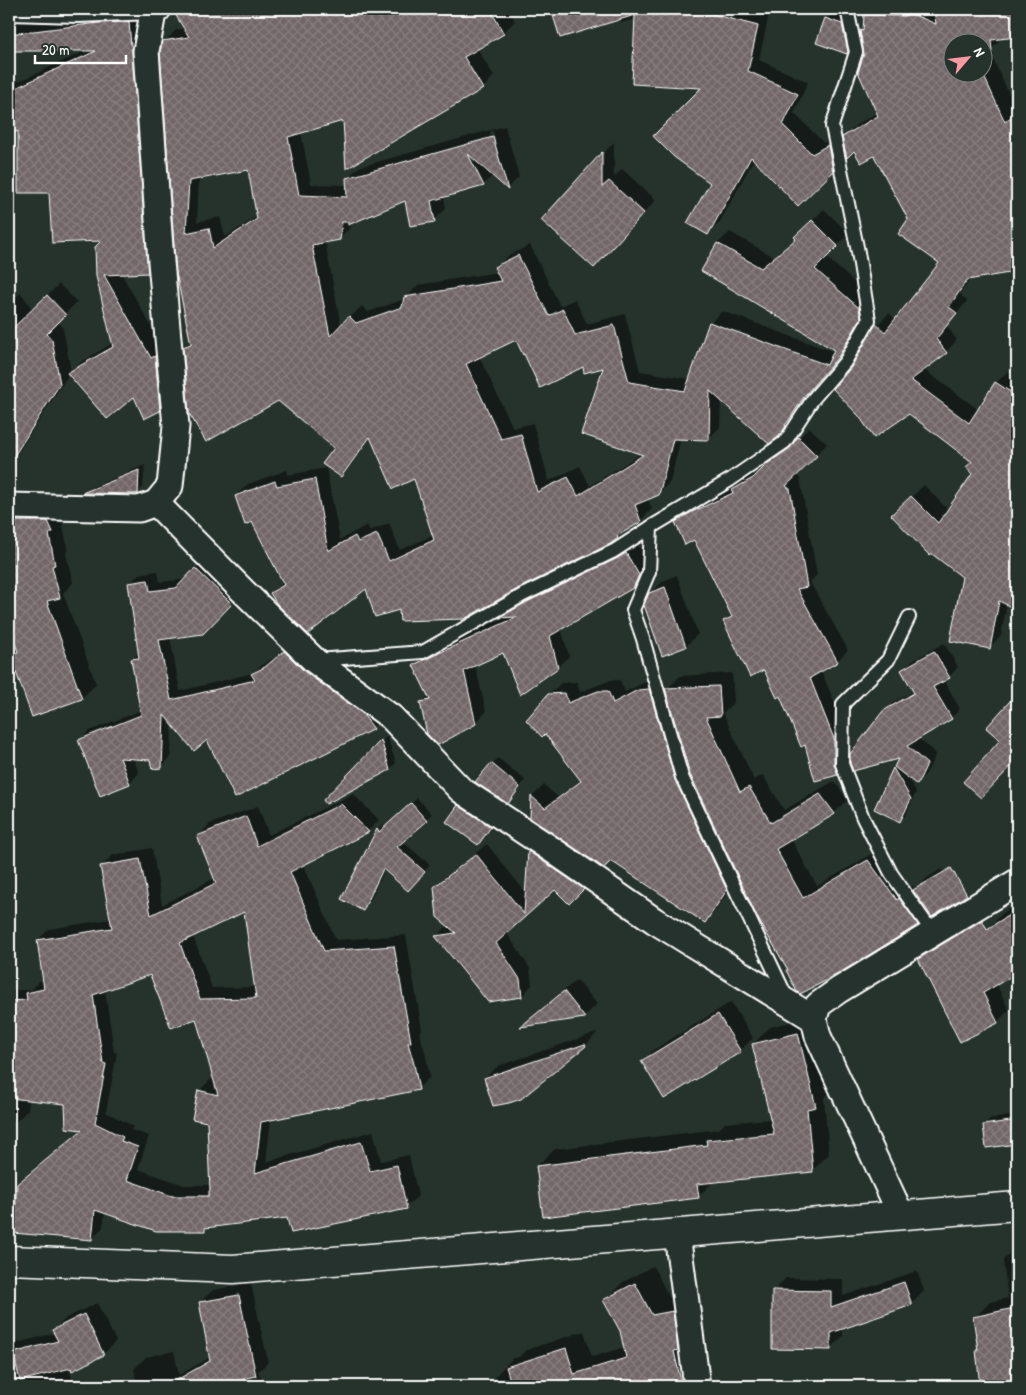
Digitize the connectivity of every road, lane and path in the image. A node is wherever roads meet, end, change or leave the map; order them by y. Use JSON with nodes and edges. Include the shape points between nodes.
{"nodes":[{"id":1,"x":847,"y":9,"type":"edge"},
{"id":2,"x":156,"y":11,"type":"edge"},
{"id":3,"x":9,"y":14,"type":"edge"},
{"id":4,"x":156,"y":503,"type":"junction"},
{"id":5,"x":9,"y":506,"type":"edge"},
{"id":6,"x":651,"y":527,"type":"junction"},
{"id":7,"x":909,"y":617,"type":"dead end"},
{"id":8,"x":315,"y":661,"type":"junction"},
{"id":9,"x":1017,"y":882,"type":"edge"},
{"id":10,"x":933,"y":933,"type":"junction"},
{"id":11,"x":790,"y":1005,"type":"junction"},
{"id":12,"x":814,"y":1019,"type":"junction"},
{"id":13,"x":1017,"y":1206,"type":"edge"},
{"id":14,"x":901,"y":1215,"type":"junction"},
{"id":15,"x":677,"y":1234,"type":"junction"},
{"id":16,"x":9,"y":1260,"type":"edge"},
{"id":17,"x":697,"y":1386,"type":"edge"}],
"edges":[{"from":1,"to":6,"type":"lane","via":[[856,52],[832,126],[869,320],[845,362],[813,399],[785,442],[730,480]]},
{"from":2,"to":3,"type":"lane","via":[[78,16]]},
{"from":2,"to":4,"type":"street","via":[[146,52],[176,426],[170,486]]},
{"from":4,"to":5,"type":"street","via":[[139,509]]},
{"from":4,"to":8,"type":"street"},
{"from":6,"to":8,"type":"lane","via":[[614,551],[523,595],[423,652]]},
{"from":6,"to":11,"type":"lane","via":[[649,572],[632,610],[682,777]]},
{"from":7,"to":10,"type":"lane","via":[[888,660],[843,704],[842,764],[863,818],[891,873]]},
{"from":8,"to":11,"type":"street","via":[[391,717],[461,790],[655,921]]},
{"from":9,"to":10,"type":"street"},
{"from":10,"to":12,"type":"street","via":[[818,1005]]},
{"from":11,"to":12,"type":"street"},
{"from":12,"to":14,"type":"street","via":[[818,1036]]},
{"from":13,"to":14,"type":"street"},
{"from":14,"to":15,"type":"street"},
{"from":15,"to":16,"type":"street","via":[[233,1269]]},
{"from":15,"to":17,"type":"street"}]}
